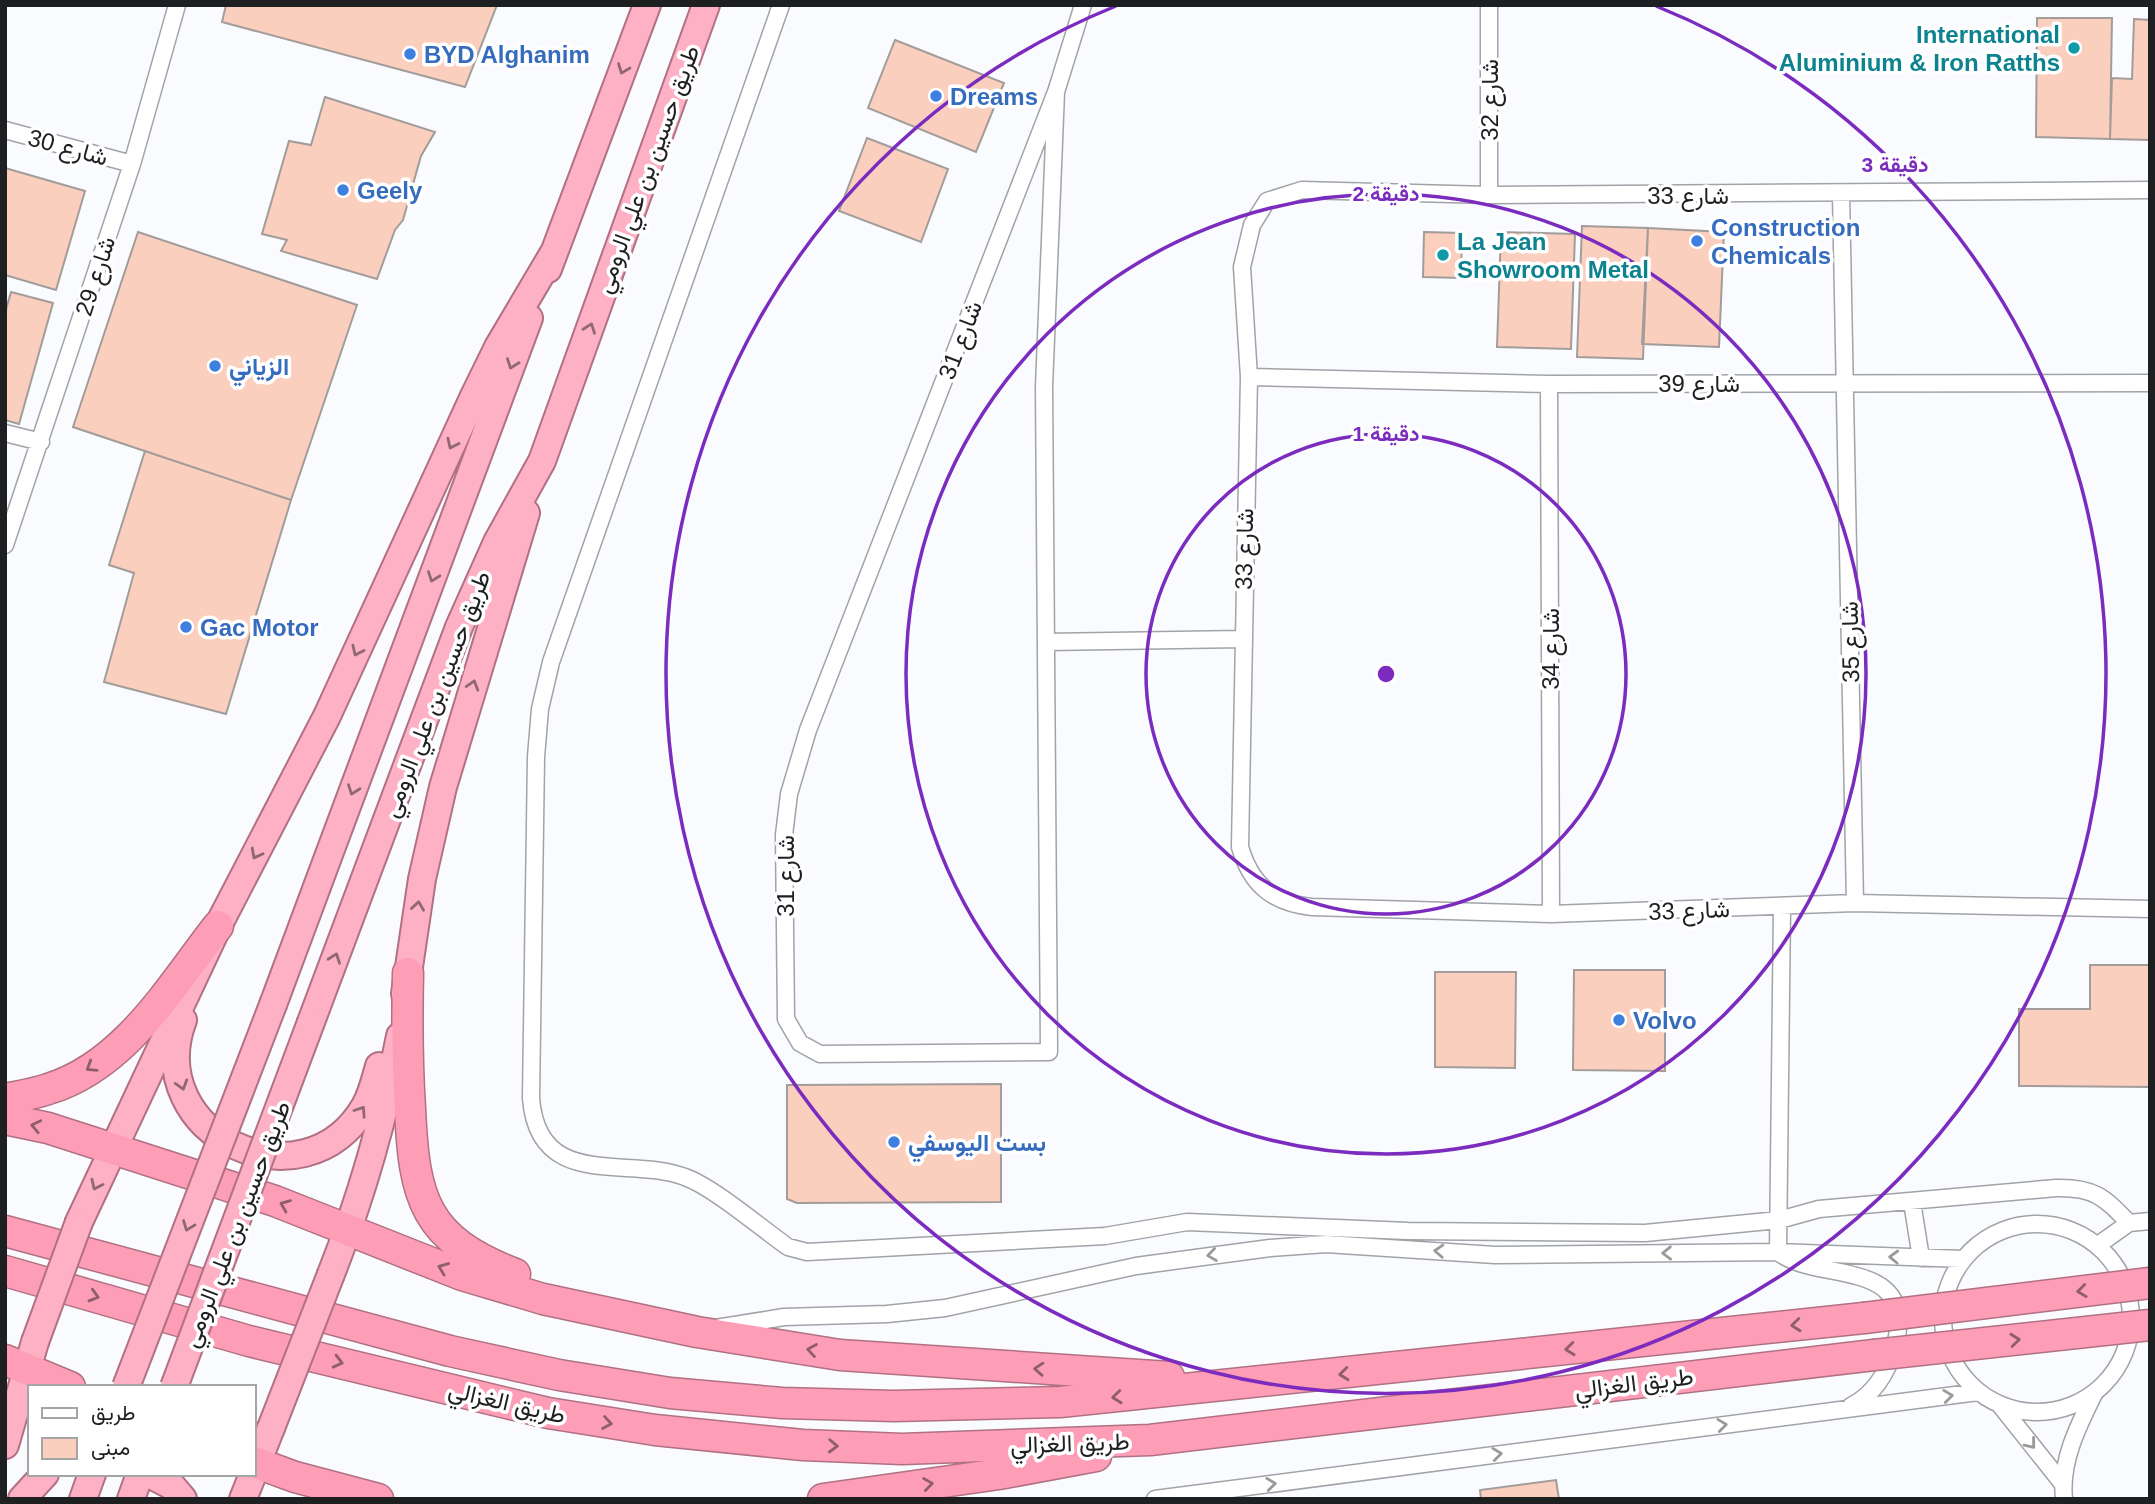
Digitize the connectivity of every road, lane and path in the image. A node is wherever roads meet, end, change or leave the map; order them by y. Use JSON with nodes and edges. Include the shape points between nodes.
{"nodes":[{"id":1,"x":177,"y":5,"type":"edge"},
{"id":2,"x":647,"y":5,"type":"edge"},
{"id":3,"x":706,"y":5,"type":"edge"},
{"id":4,"x":781,"y":5,"type":"edge"},
{"id":5,"x":1083,"y":5,"type":"edge"},
{"id":6,"x":1489,"y":5,"type":"edge"},
{"id":7,"x":1056,"y":92,"type":"junction"},
{"id":8,"x":5,"y":130,"type":"edge"},
{"id":9,"x":132,"y":164,"type":"junction"},
{"id":10,"x":2150,"y":190,"type":"edge"},
{"id":11,"x":1841,"y":194,"type":"junction"},
{"id":12,"x":1489,"y":195,"type":"junction"},
{"id":13,"x":553,"y":254,"type":"junction"},
{"id":14,"x":1248,"y":377,"type":"junction"},
{"id":15,"x":1844,"y":382,"type":"junction"},
{"id":16,"x":2150,"y":383,"type":"edge"},
{"id":17,"x":1549,"y":384,"type":"junction"},
{"id":18,"x":5,"y":433,"type":"edge"},
{"id":19,"x":41,"y":442,"type":"junction"},
{"id":20,"x":542,"y":461,"type":"junction"},
{"id":21,"x":5,"y":545,"type":"edge"},
{"id":22,"x":1242,"y":639,"type":"junction"},
{"id":23,"x":1046,"y":642,"type":"junction"},
{"id":24,"x":1854,"y":903,"type":"junction"},
{"id":25,"x":1782,"y":907,"type":"junction"},
{"id":26,"x":2150,"y":909,"type":"edge"},
{"id":27,"x":1551,"y":914,"type":"junction"},
{"id":28,"x":218,"y":926,"type":"junction"},
{"id":29,"x":408,"y":973,"type":"junction"},
{"id":30,"x":5,"y":1099,"type":"edge"},
{"id":31,"x":5,"y":1119,"type":"edge"},
{"id":32,"x":113,"y":1148,"type":"junction"},
{"id":33,"x":1912,"y":1202,"type":"junction"},
{"id":34,"x":1779,"y":1220,"type":"junction"},
{"id":35,"x":2150,"y":1221,"type":"edge"},
{"id":36,"x":2129,"y":1223,"type":"junction"},
{"id":37,"x":5,"y":1231,"type":"edge"},
{"id":38,"x":348,"y":1231,"type":"junction"},
{"id":39,"x":2098,"y":1245,"type":"junction"},
{"id":40,"x":1778,"y":1252,"type":"junction"},
{"id":41,"x":1921,"y":1258,"type":"junction"},
{"id":42,"x":1962,"y":1259,"type":"junction"},
{"id":43,"x":5,"y":1271,"type":"edge"},
{"id":44,"x":2150,"y":1283,"type":"edge"},
{"id":45,"x":627,"y":1316,"type":"junction"},
{"id":46,"x":2150,"y":1325,"type":"edge"},
{"id":47,"x":697,"y":1332,"type":"junction"},
{"id":48,"x":23,"y":1357,"type":"edge"},
{"id":49,"x":1254,"y":1383,"type":"junction"},
{"id":50,"x":67,"y":1385,"type":"edge"},
{"id":51,"x":127,"y":1385,"type":"edge"},
{"id":52,"x":175,"y":1385,"type":"edge"},
{"id":53,"x":1978,"y":1392,"type":"junction"},
{"id":54,"x":2094,"y":1394,"type":"junction"},
{"id":55,"x":2000,"y":1405,"type":"junction"},
{"id":56,"x":1843,"y":1409,"type":"junction"},
{"id":57,"x":1150,"y":1440,"type":"junction"},
{"id":58,"x":5,"y":1446,"type":"edge"},
{"id":59,"x":256,"y":1463,"type":"edge"},
{"id":60,"x":256,"y":1468,"type":"edge"},
{"id":61,"x":43,"y":1476,"type":"edge"},
{"id":62,"x":91,"y":1476,"type":"edge"},
{"id":63,"x":139,"y":1476,"type":"edge"},
{"id":64,"x":153,"y":1476,"type":"edge"},
{"id":65,"x":251,"y":1476,"type":"edge"},
{"id":66,"x":2063,"y":1491,"type":"edge"},
{"id":67,"x":836,"y":1498,"type":"edge"},
{"id":68,"x":22,"y":1499,"type":"edge"},
{"id":69,"x":83,"y":1499,"type":"edge"},
{"id":70,"x":131,"y":1499,"type":"edge"},
{"id":71,"x":183,"y":1499,"type":"edge"},
{"id":72,"x":243,"y":1499,"type":"edge"},
{"id":73,"x":378,"y":1499,"type":"edge"},
{"id":74,"x":1157,"y":1499,"type":"edge"}],
"edges":[{"from":1,"to":9,"type":"street","name":"شارع 29"},
{"from":2,"to":13,"type":"highway","name":"طريق حسين بن علي الرومي","one_way":true},
{"from":20,"to":3,"type":"highway","name":"طريق حسين بن علي الرومي","one_way":true},
{"from":4,"to":34,"type":"street","via":[[545,686],[536,757],[531,1098],[534,1121],[545,1140],[562,1155],[589,1166],[689,1178],[800,1251],[1105,1236],[1187,1222],[1408,1231],[1645,1233]]},
{"from":5,"to":7,"type":"street","name":"شارع 31"},
{"from":6,"to":12,"type":"street","name":"32 شارع"},
{"from":7,"to":23,"type":"street","name":"شارع 31","via":[[1044,387]]},
{"from":7,"to":23,"type":"street","name":"شارع 31","via":[[797,762],[784,835],[785,1011],[792,1034],[809,1049],[832,1055],[1049,1052]]},
{"from":8,"to":9,"type":"street","name":"شارع 30"},
{"from":9,"to":19,"type":"street","name":"شارع 29"},
{"from":10,"to":11,"type":"street","name":"شارع 33"},
{"from":11,"to":12,"type":"street","name":"شارع 33"},
{"from":11,"to":15,"type":"street","name":"شارع 35"},
{"from":12,"to":14,"type":"street","name":"شارع 33","via":[[1302,190],[1266,201],[1252,225],[1242,267]]},
{"from":13,"to":28,"type":"highway","one_way":true,"via":[[474,396],[327,716]]},
{"from":13,"to":51,"type":"highway","name":"طريق حسين بن علي الرومي","one_way":true,"bridge":true},
{"from":14,"to":17,"type":"street","name":"شارع 39"},
{"from":14,"to":22,"type":"street","name":"شارع 33"},
{"from":15,"to":16,"type":"street","name":"شارع 39"},
{"from":15,"to":17,"type":"street","name":"شارع 39"},
{"from":15,"to":24,"type":"street","name":"شارع 35"},
{"from":17,"to":27,"type":"street","name":"شارع 34"},
{"from":18,"to":19,"type":"street"},
{"from":19,"to":21,"type":"street","name":"شارع 29"},
{"from":29,"to":20,"type":"highway","one_way":true,"via":[[443,787]]},
{"from":52,"to":20,"type":"highway","name":"طريق حسين بن علي الرومي","one_way":true,"bridge":true,"via":[[459,626],[497,542]]},
{"from":22,"to":23,"type":"street"},
{"from":22,"to":27,"type":"street","name":"شارع 33","via":[[1240,847],[1257,884],[1292,905]]},
{"from":24,"to":25,"type":"street","name":"شارع 33"},
{"from":24,"to":26,"type":"street","name":"شارع 33"},
{"from":25,"to":27,"type":"street","name":"شارع 33"},
{"from":25,"to":34,"type":"street"},
{"from":28,"to":29,"type":"highway","one_way":true,"via":[[180,1030],[179,1078],[191,1107],[211,1132],[253,1154],[301,1154],[330,1141],[355,1120],[371,1093]]},
{"from":28,"to":30,"type":"highway","one_way":true,"via":[[142,1024],[115,1050],[67,1081]]},
{"from":28,"to":32,"type":"highway"},
{"from":29,"to":38,"type":"highway","via":[[390,1087]]},
{"from":29,"to":45,"type":"highway","via":[[408,1075],[415,1176],[430,1213],[456,1243],[487,1263]]},
{"from":32,"to":31,"type":"highway","one_way":true},
{"from":38,"to":32,"type":"highway","one_way":true,"via":[[275,1201]]},
{"from":32,"to":48,"type":"highway","one_way":true,"bridge":true},
{"from":33,"to":34,"type":"street","via":[[1819,1209]]},
{"from":33,"to":36,"type":"street","via":[[2078,1188],[2103,1196]]},
{"from":33,"to":41,"type":"street"},
{"from":34,"to":40,"type":"street"},
{"from":35,"to":36,"type":"street"},
{"from":36,"to":39,"type":"street"},
{"from":49,"to":37,"type":"highway","name":"طريق الغزالي","one_way":true,"via":[[1060,1402],[894,1406],[670,1393],[450,1351]]},
{"from":45,"to":38,"type":"highway","one_way":true,"via":[[543,1299],[462,1275]]},
{"from":38,"to":59,"type":"highway","bridge":true},
{"from":39,"to":42,"type":"street","via":[[2077,1231],[2027,1223],[2002,1229]]},
{"from":39,"to":54,"type":"street","via":[[2124,1279],[2132,1322],[2120,1364]]},
{"from":41,"to":40,"type":"street","one_way":true},
{"from":40,"to":47,"type":"street","one_way":true,"via":[[1495,1255],[1326,1244],[1270,1248],[1136,1266],[945,1308],[784,1317]]},
{"from":40,"to":56,"type":"street","via":[[1794,1262],[1861,1275],[1888,1295],[1897,1313],[1898,1333],[1886,1372],[1867,1395]]},
{"from":41,"to":42,"type":"street"},
{"from":42,"to":53,"type":"street","via":[[1943,1304],[1943,1329],[1955,1364]]},
{"from":43,"to":57,"type":"highway","name":"طريق الغزالي","one_way":true,"via":[[249,1341],[548,1413],[655,1430],[803,1445],[902,1449]]},
{"from":44,"to":49,"type":"highway","name":"طريق الغزالي","one_way":true,"bridge":true},
{"from":45,"to":47,"type":"highway"},
{"from":57,"to":46,"type":"highway","name":"طريق الغزالي","one_way":true,"bridge":true},
{"from":49,"to":47,"type":"highway","one_way":true,"via":[[840,1355]]},
{"from":48,"to":50,"type":"highway"},
{"from":48,"to":58,"type":"highway"},
{"from":53,"to":55,"type":"street"},
{"from":56,"to":53,"type":"street","one_way":true},
{"from":54,"to":55,"type":"street","via":[[2048,1412]]},
{"from":54,"to":66,"type":"street","via":[[2077,1428]]},
{"from":55,"to":66,"type":"street","one_way":true},
{"from":74,"to":56,"type":"street","one_way":true},
{"from":67,"to":57,"type":"highway","one_way":true,"via":[[1082,1460]]},
{"from":60,"to":73,"type":"highway"},
{"from":61,"to":68,"type":"highway"},
{"from":62,"to":69,"type":"highway"},
{"from":63,"to":70,"type":"highway"},
{"from":64,"to":71,"type":"highway","via":[[172,1486]]},
{"from":65,"to":72,"type":"highway"}]}
